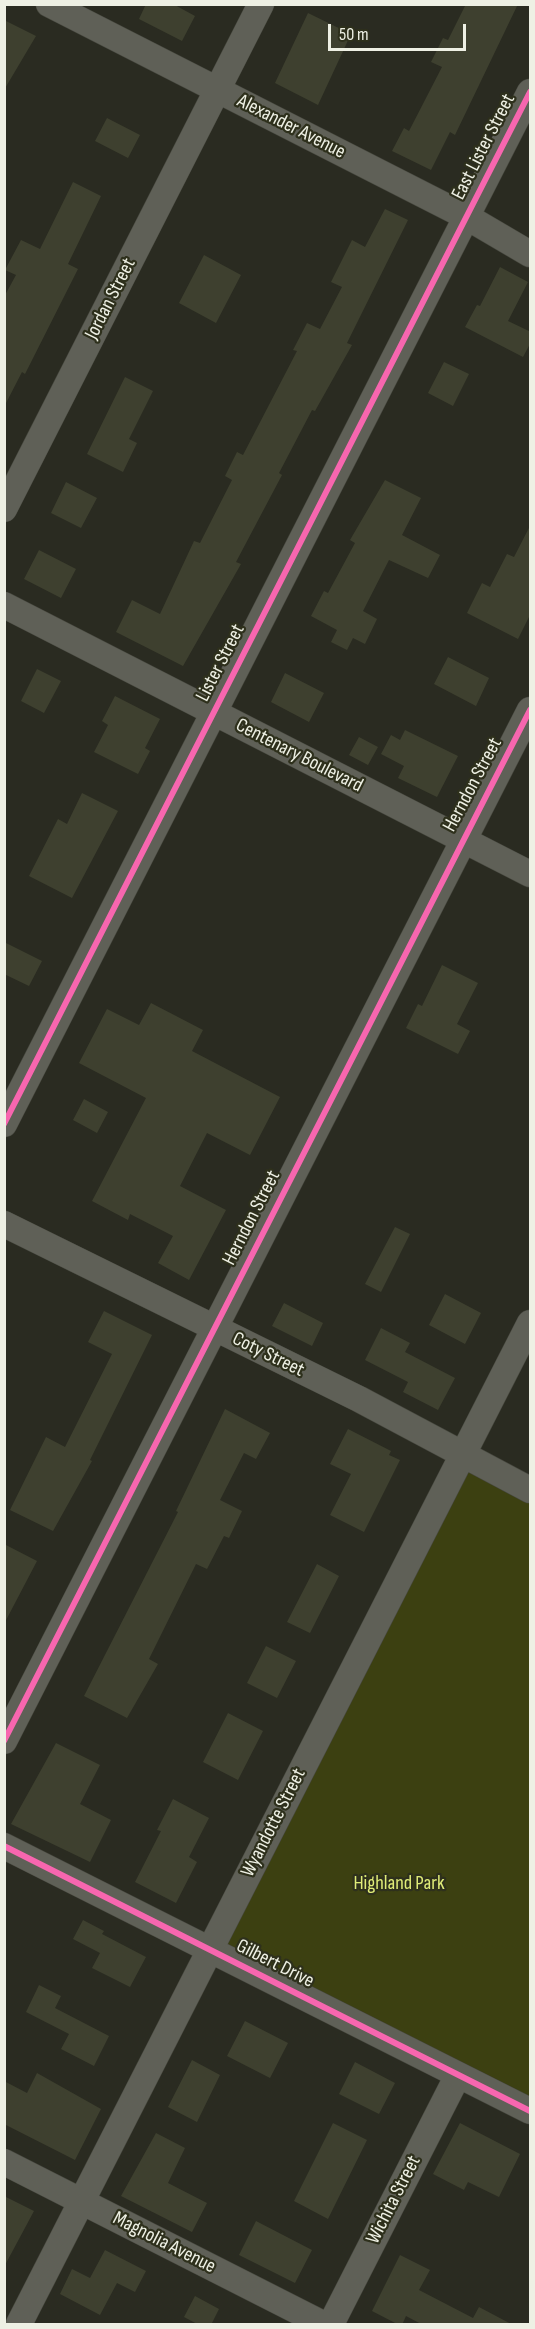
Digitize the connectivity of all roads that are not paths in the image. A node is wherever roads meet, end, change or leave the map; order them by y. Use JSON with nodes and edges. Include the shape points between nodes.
{"nodes":[{"id":1,"x":49,"y":4,"type":"edge"},
{"id":2,"x":261,"y":4,"type":"edge"},
{"id":3,"x":218,"y":90,"type":"junction"},
{"id":4,"x":531,"y":92,"type":"edge"},
{"id":5,"x":467,"y":216,"type":"junction"},
{"id":6,"x":531,"y":254,"type":"edge"},
{"id":7,"x":4,"y":509,"type":"edge"},
{"id":8,"x":4,"y":605,"type":"edge"},
{"id":9,"x":531,"y":710,"type":"edge"},
{"id":10,"x":214,"y":712,"type":"junction"},
{"id":11,"x":463,"y":840,"type":"junction"},
{"id":12,"x":531,"y":874,"type":"edge"},
{"id":13,"x":4,"y":1124,"type":"edge"},
{"id":14,"x":4,"y":1224,"type":"edge"},
{"id":15,"x":531,"y":1323,"type":"edge"},
{"id":16,"x":215,"y":1329,"type":"junction"},
{"id":17,"x":464,"y":1454,"type":"junction"},
{"id":18,"x":531,"y":1490,"type":"edge"},
{"id":19,"x":4,"y":1741,"type":"edge"},
{"id":20,"x":4,"y":1846,"type":"edge"},
{"id":21,"x":209,"y":1950,"type":"junction"},
{"id":22,"x":458,"y":2075,"type":"junction"},
{"id":23,"x":531,"y":2111,"type":"edge"},
{"id":24,"x":4,"y":2162,"type":"edge"},
{"id":25,"x":81,"y":2201,"type":"junction"},
{"id":26,"x":19,"y":2325,"type":"edge"},
{"id":27,"x":323,"y":2325,"type":"edge"},
{"id":28,"x":331,"y":2325,"type":"edge"}],
"edges":[{"from":1,"to":3,"type":"street","name":"Alexander Avenue"},
{"from":2,"to":3,"type":"street","name":"Jordan Street"},
{"from":3,"to":5,"type":"street","name":"Alexander Avenue"},
{"from":3,"to":7,"type":"street","name":"Jordan Street"},
{"from":4,"to":5,"type":"street","name":"East Lister Street"},
{"from":5,"to":6,"type":"street","name":"Alexander Avenue"},
{"from":5,"to":10,"type":"street","name":"Lister Street"},
{"from":8,"to":10,"type":"street","name":"Centenary Boulevard"},
{"from":9,"to":11,"type":"street","name":"Herndon Street"},
{"from":10,"to":11,"type":"street","name":"Centenary Boulevard"},
{"from":10,"to":13,"type":"street","name":"Lister Street"},
{"from":11,"to":12,"type":"street","name":"Centenary Boulevard"},
{"from":11,"to":16,"type":"street","name":"Herndon Street"},
{"from":14,"to":16,"type":"street","name":"Coty Street"},
{"from":15,"to":17,"type":"street","name":"Wyandotte Street"},
{"from":16,"to":17,"type":"street","name":"Coty Street"},
{"from":16,"to":19,"type":"street","name":"Herndon Street"},
{"from":17,"to":18,"type":"street","name":"Coty Street"},
{"from":17,"to":21,"type":"street","name":"Wyandotte Street"},
{"from":20,"to":21,"type":"street","name":"Gilbert Drive"},
{"from":21,"to":22,"type":"street","name":"Gilbert Drive"},
{"from":21,"to":25,"type":"street","name":"Wyandotte Street"},
{"from":22,"to":23,"type":"street","name":"Gilbert Drive"},
{"from":22,"to":28,"type":"street","name":"Wichita Street"},
{"from":24,"to":25,"type":"street","name":"Magnolia Avenue"},
{"from":25,"to":26,"type":"street","name":"Wyandotte Street"},
{"from":25,"to":27,"type":"street","name":"Magnolia Avenue"}]}
